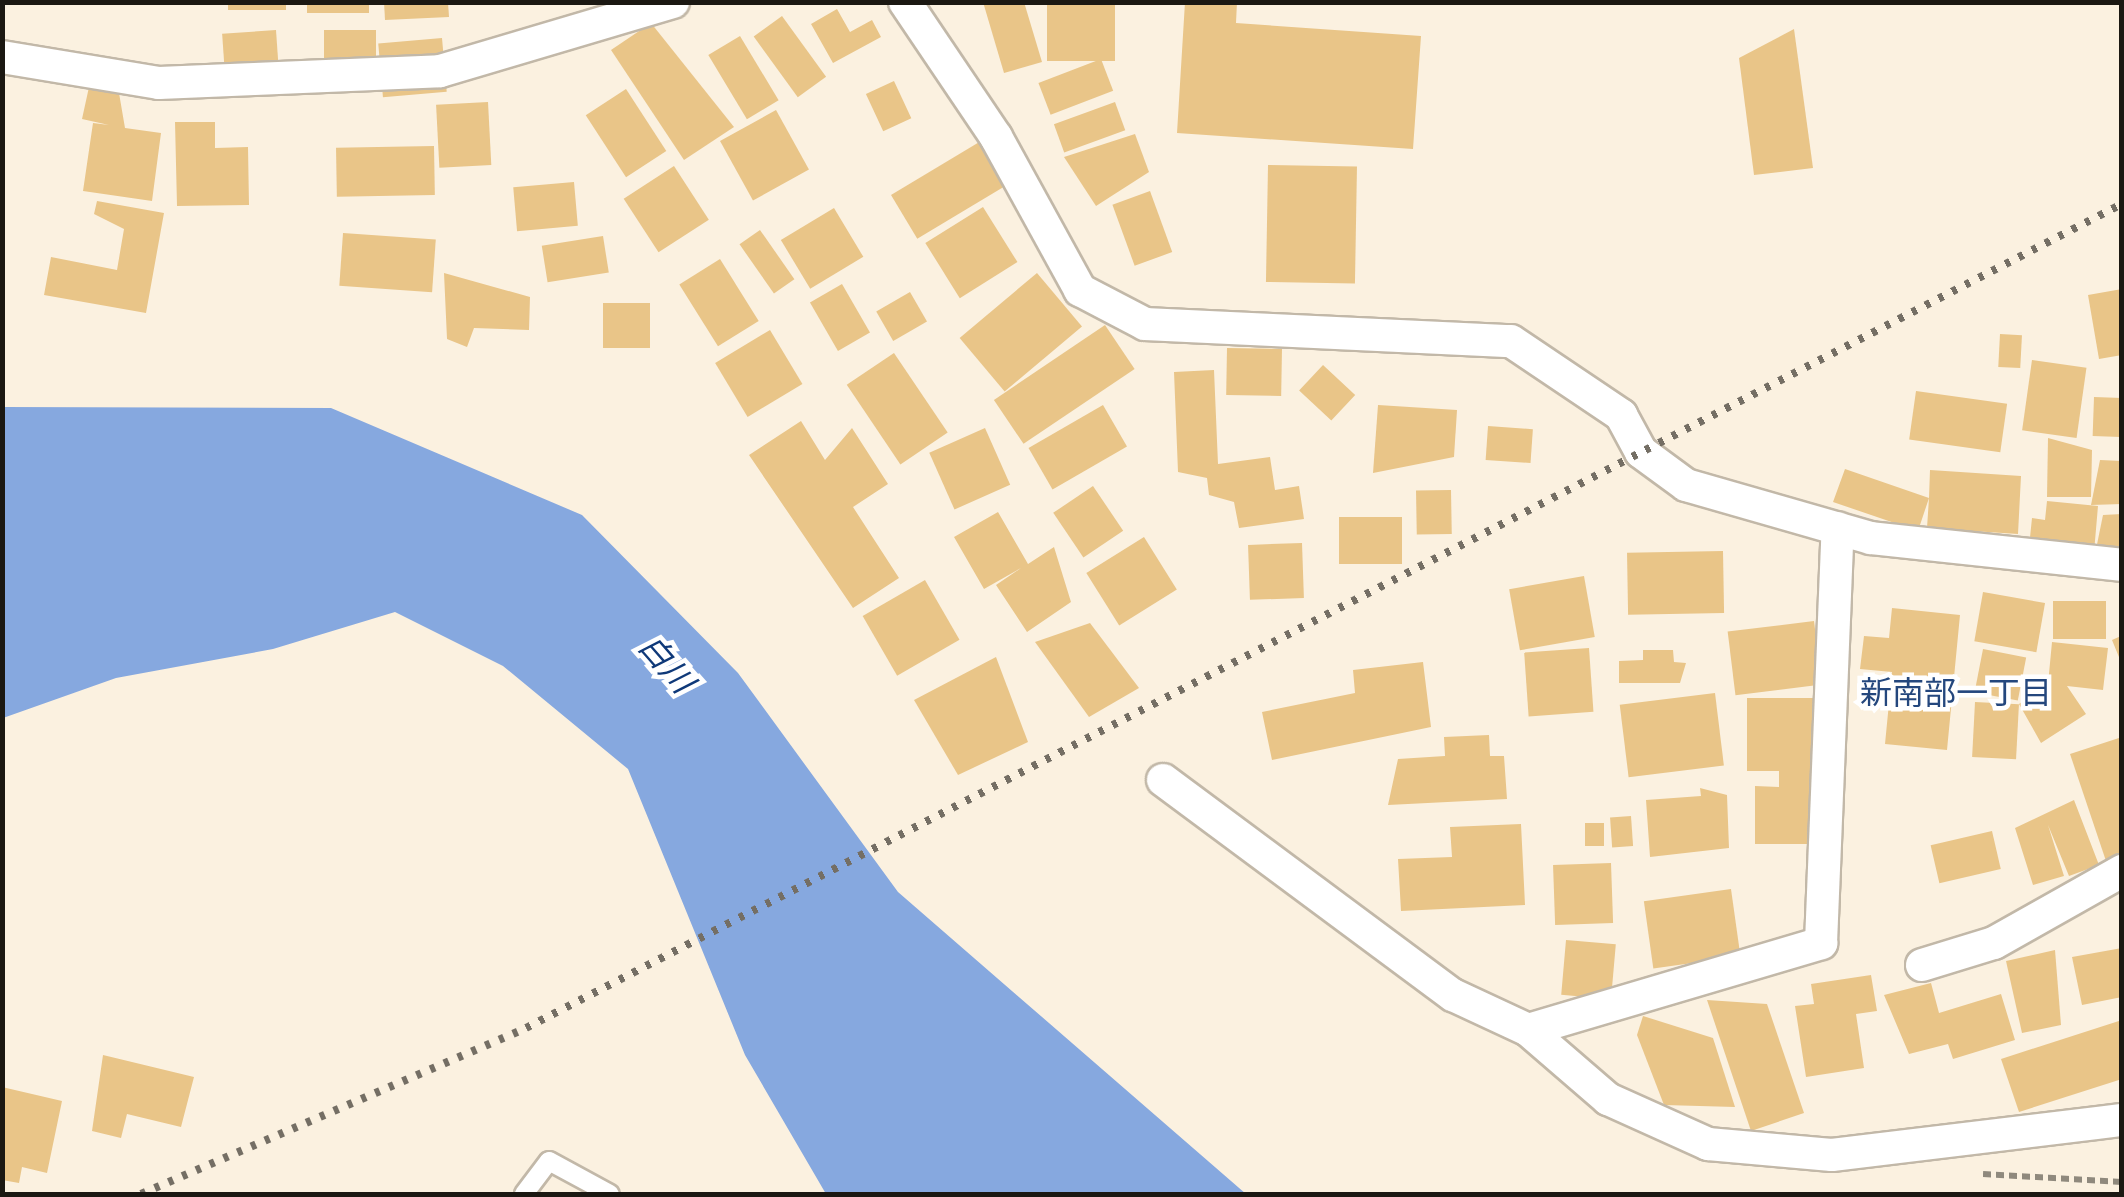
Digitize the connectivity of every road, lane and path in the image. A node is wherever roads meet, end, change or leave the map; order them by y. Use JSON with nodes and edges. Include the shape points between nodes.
{"nodes":[{"id":1,"x":673,"y":2,"type":"edge"},
{"id":2,"x":905,"y":2,"type":"edge"},
{"id":3,"x":2,"y":57,"type":"edge"},
{"id":4,"x":1838,"y":528,"type":"junction"},
{"id":5,"x":2122,"y":566,"type":"edge"},
{"id":6,"x":1164,"y":780,"type":"dead end"},
{"id":7,"x":2122,"y":871,"type":"edge"},
{"id":8,"x":1922,"y":965,"type":"dead end"},
{"id":9,"x":1528,"y":1030,"type":"junction"},
{"id":10,"x":2122,"y":1120,"type":"edge"},
{"id":11,"x":1963,"y":1172,"type":"dead end"},
{"id":12,"x":2122,"y":1182,"type":"edge"},
{"id":13,"x":524,"y":1194,"type":"edge"},
{"id":14,"x":610,"y":1194,"type":"edge"}],
"edges":[{"from":1,"to":3,"type":"street","via":[[440,71],[159,83]]},
{"from":2,"to":4,"type":"street","via":[[996,136],[1025,204],[1080,290],[1145,324],[1511,340],[1621,416],[1641,452],[1686,485]]},
{"from":4,"to":5,"type":"street"},
{"from":4,"to":9,"type":"street","via":[[1822,943]]},
{"from":6,"to":9,"type":"street","via":[[1453,995]]},
{"from":7,"to":8,"type":"street","via":[[1994,943]]},
{"from":9,"to":10,"type":"street","via":[[1608,1099],[1708,1144],[1832,1155]]},
{"from":11,"to":12,"type":"path"},
{"from":13,"to":14,"type":"lane","via":[[550,1162]]}]}
